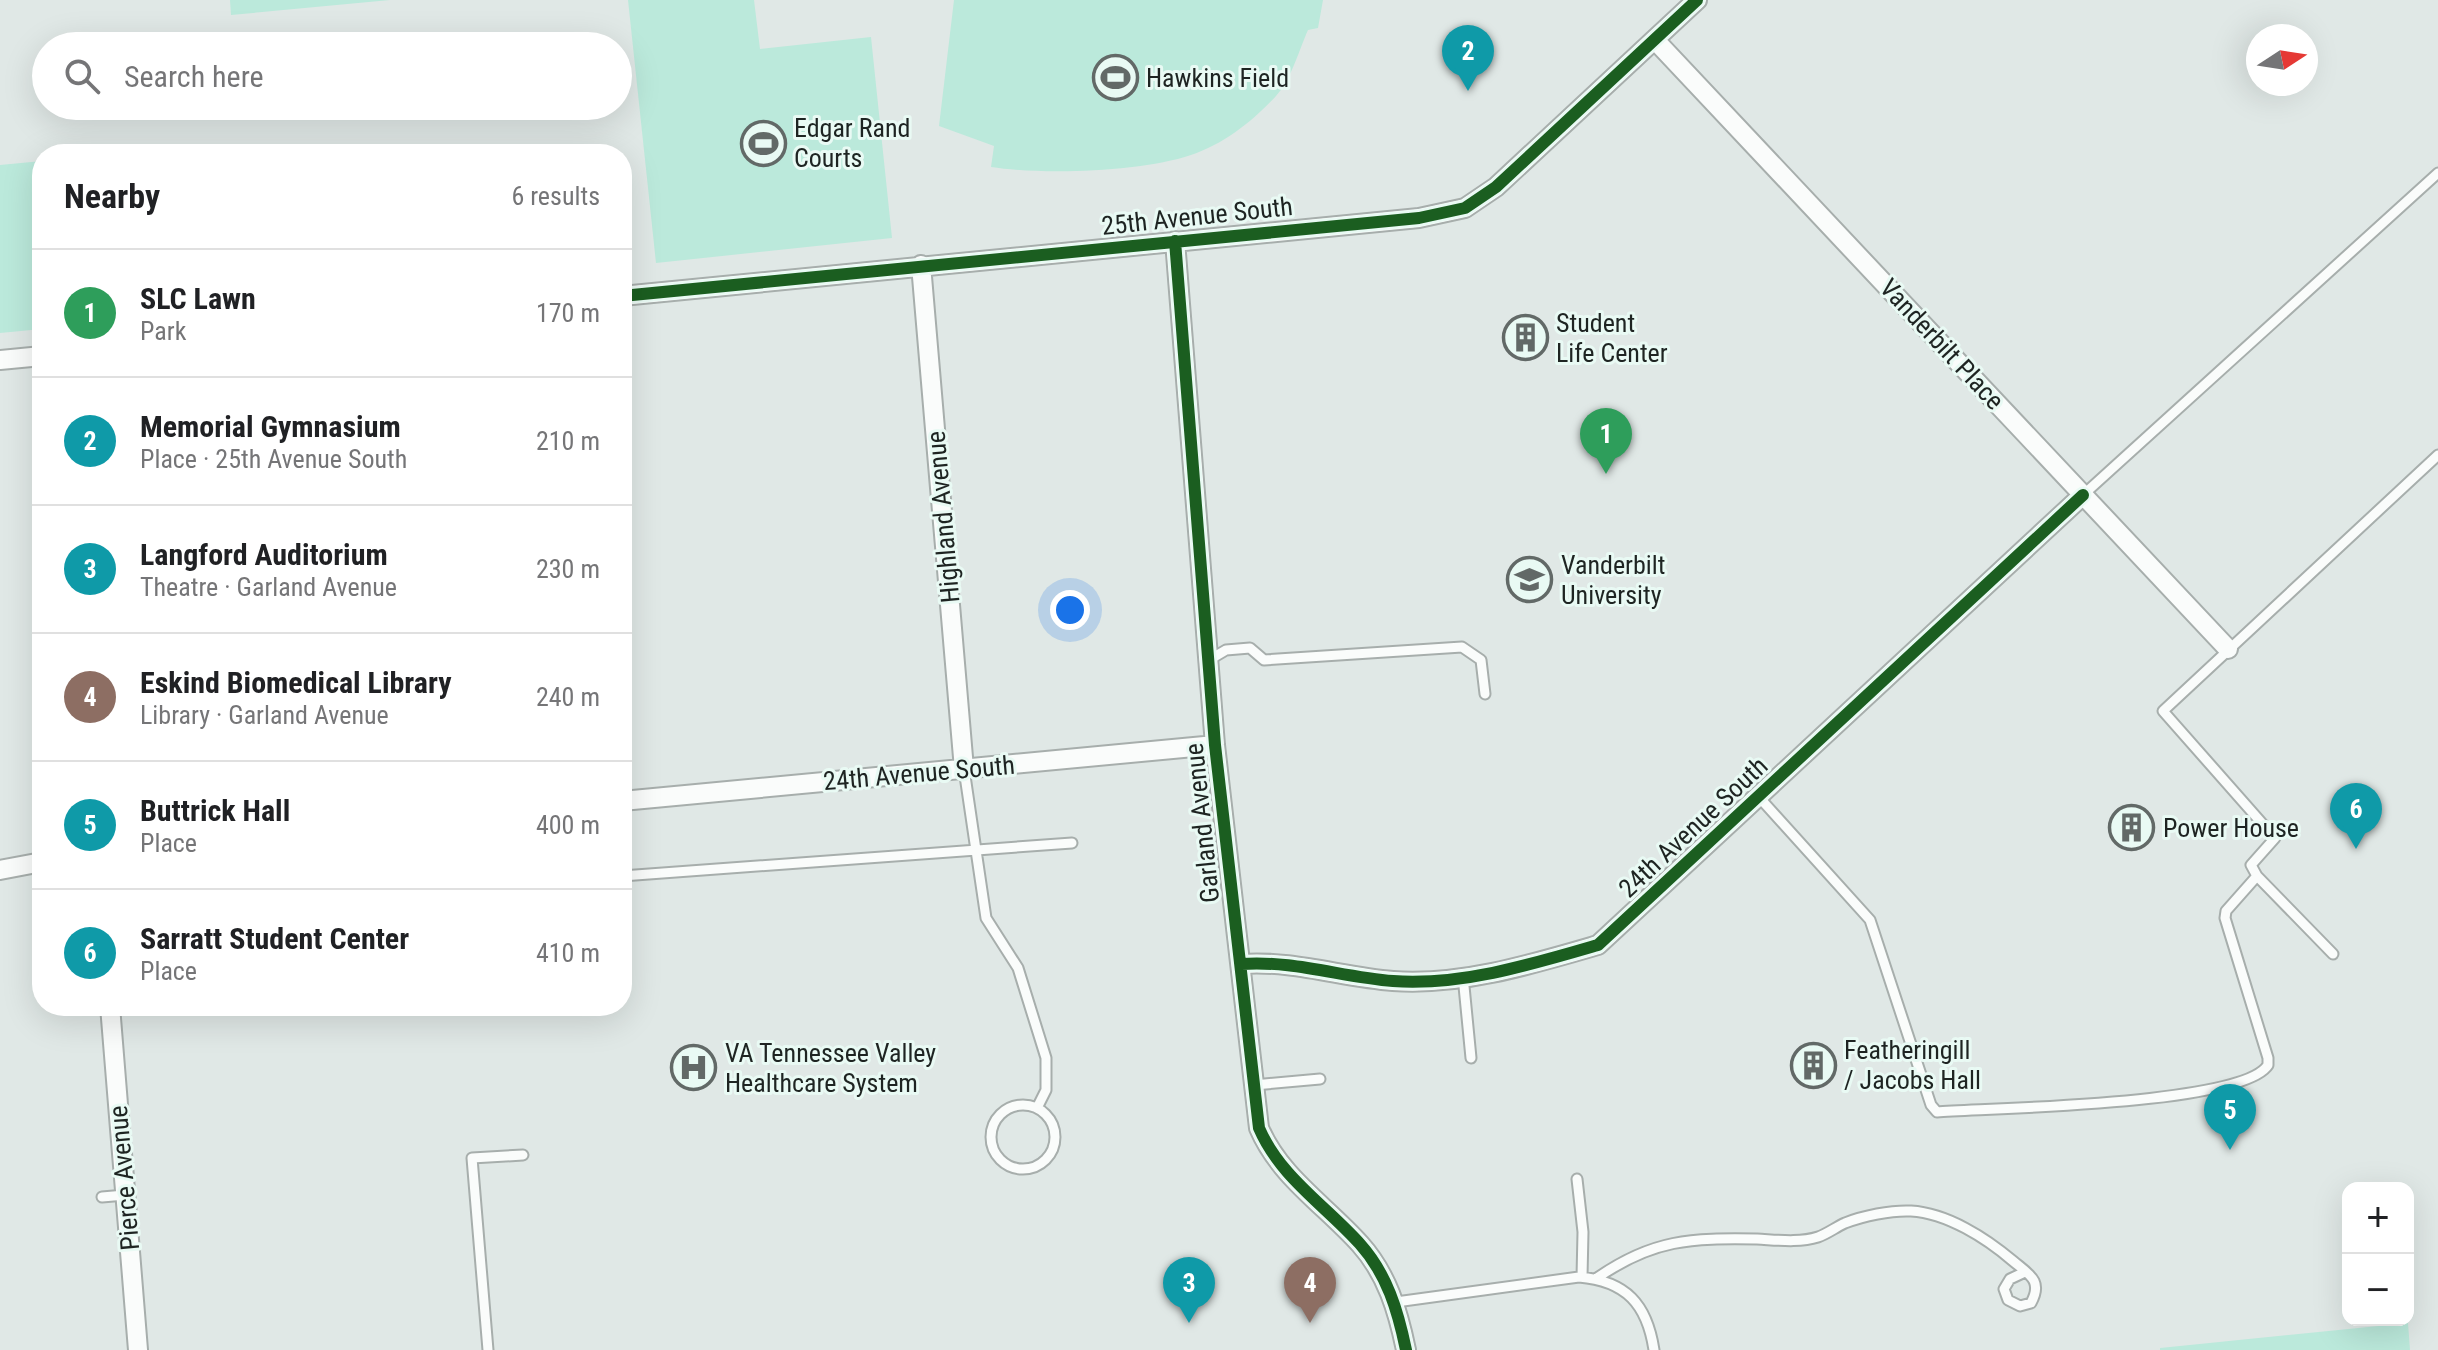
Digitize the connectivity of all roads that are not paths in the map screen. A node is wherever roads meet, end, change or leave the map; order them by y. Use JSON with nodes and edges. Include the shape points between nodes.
{"nodes":[{"id":1,"x":1697,"y":0,"type":"edge"},
{"id":2,"x":1655,"y":40,"type":"junction"},
{"id":3,"x":2438,"y":173,"type":"edge"},
{"id":4,"x":1175,"y":241,"type":"junction"},
{"id":5,"x":921,"y":265,"type":"junction"},
{"id":6,"x":632,"y":295,"type":"edge"},
{"id":7,"x":32,"y":357,"type":"edge"},
{"id":8,"x":0,"y":360,"type":"edge"},
{"id":9,"x":2438,"y":455,"type":"edge"},
{"id":10,"x":2083,"y":495,"type":"junction"},
{"id":11,"x":2228,"y":649,"type":"junction"},
{"id":12,"x":1209,"y":660,"type":"junction"},
{"id":13,"x":1485,"y":694,"type":"dead end"},
{"id":14,"x":1215,"y":745,"type":"junction"},
{"id":15,"x":964,"y":769,"type":"junction"},
{"id":16,"x":1758,"y":796,"type":"junction"},
{"id":17,"x":632,"y":800,"type":"edge"},
{"id":18,"x":1072,"y":843,"type":"dead end"},
{"id":19,"x":973,"y":850,"type":"junction"},
{"id":20,"x":32,"y":864,"type":"edge"},
{"id":21,"x":0,"y":870,"type":"edge"},
{"id":22,"x":632,"y":875,"type":"edge"},
{"id":23,"x":2257,"y":876,"type":"junction"},
{"id":24,"x":2333,"y":954,"type":"dead end"},
{"id":25,"x":1241,"y":964,"type":"junction"},
{"id":26,"x":1463,"y":976,"type":"junction"},
{"id":27,"x":111,"y":1016,"type":"edge"},
{"id":28,"x":1471,"y":1058,"type":"dead end"},
{"id":29,"x":1320,"y":1079,"type":"dead end"},
{"id":30,"x":1254,"y":1085,"type":"junction"},
{"id":31,"x":1037,"y":1108,"type":"junction"},
{"id":32,"x":523,"y":1155,"type":"dead end"},
{"id":33,"x":1577,"y":1179,"type":"dead end"},
{"id":34,"x":125,"y":1195,"type":"junction"},
{"id":35,"x":102,"y":1197,"type":"dead end"},
{"id":36,"x":2025,"y":1272,"type":"dead end"},
{"id":37,"x":1582,"y":1277,"type":"junction"},
{"id":38,"x":1597,"y":1278,"type":"junction"},
{"id":39,"x":1396,"y":1302,"type":"junction"},
{"id":40,"x":138,"y":1350,"type":"edge"},
{"id":41,"x":488,"y":1350,"type":"edge"},
{"id":42,"x":1406,"y":1350,"type":"edge"},
{"id":43,"x":1654,"y":1350,"type":"edge"}],
"edges":[{"from":1,"to":2,"type":"street","name":"25th Avenue South"},
{"from":2,"to":4,"type":"street","name":"25th Avenue South","via":[[1496,187],[1465,208],[1434,217]]},
{"from":2,"to":10,"type":"street","name":"Vanderbilt Place"},
{"from":3,"to":10,"type":"lane"},
{"from":4,"to":5,"type":"street","name":"25th Avenue South"},
{"from":4,"to":12,"type":"street","name":"Garland Avenue"},
{"from":5,"to":6,"type":"street","name":"25th Avenue South"},
{"from":5,"to":15,"type":"street","name":"Highland Avenue"},
{"from":7,"to":8,"type":"street"},
{"from":9,"to":11,"type":"lane"},
{"from":10,"to":11,"type":"street","name":"Vanderbilt Place"},
{"from":10,"to":16,"type":"street","name":"24th Avenue South"},
{"from":11,"to":23,"type":"lane","via":[[2163,711],[2275,838],[2251,865]]},
{"from":12,"to":13,"type":"lane","via":[[1226,650],[1250,648],[1264,660],[1462,647],[1481,660]]},
{"from":12,"to":14,"type":"street","name":"Garland Avenue"},
{"from":14,"to":15,"type":"street","name":"24th Avenue South"},
{"from":14,"to":25,"type":"street","name":"Garland Avenue"},
{"from":15,"to":17,"type":"street","name":"24th Avenue South"},
{"from":15,"to":19,"type":"lane"},
{"from":16,"to":23,"type":"lane","via":[[1870,920],[1937,1112],[2213,1091],[2264,1070],[2268,1058],[2226,926],[2226,911]]},
{"from":16,"to":26,"type":"street","name":"24th Avenue South","via":[[1598,945],[1526,966]]},
{"from":18,"to":19,"type":"lane"},
{"from":19,"to":22,"type":"lane"},
{"from":19,"to":31,"type":"lane","via":[[986,918],[1018,968],[1046,1058],[1046,1090]]},
{"from":20,"to":21,"type":"street"},
{"from":23,"to":24,"type":"lane"},
{"from":25,"to":26,"type":"street","name":"24th Avenue South","via":[[1267,962],[1395,981]]},
{"from":25,"to":30,"type":"street","name":"Garland Avenue"},
{"from":26,"to":28,"type":"lane"},
{"from":27,"to":34,"type":"street","name":"Pierce Avenue"},
{"from":29,"to":30,"type":"lane"},
{"from":30,"to":39,"type":"street","name":"Garland Avenue","via":[[1259,1128],[1269,1151],[1362,1246]]},
{"from":31,"to":31,"type":"lane","via":[[1016,1105],[993,1125],[992,1146],[1005,1164],[1035,1167],[1051,1154],[1055,1133]]},
{"from":32,"to":41,"type":"lane","via":[[472,1158]]},
{"from":33,"to":37,"type":"lane"},
{"from":34,"to":35,"type":"lane"},
{"from":34,"to":40,"type":"street","name":"Pierce Avenue"},
{"from":36,"to":38,"type":"lane","via":[[1968,1230],[1909,1211],[1846,1223],[1818,1237],[1797,1240],[1693,1238],[1661,1244]]},
{"from":37,"to":38,"type":"lane"},
{"from":37,"to":39,"type":"lane"},
{"from":38,"to":43,"type":"lane","via":[[1630,1293],[1642,1307]]},
{"from":39,"to":42,"type":"street","name":"Garland Avenue"}]}
